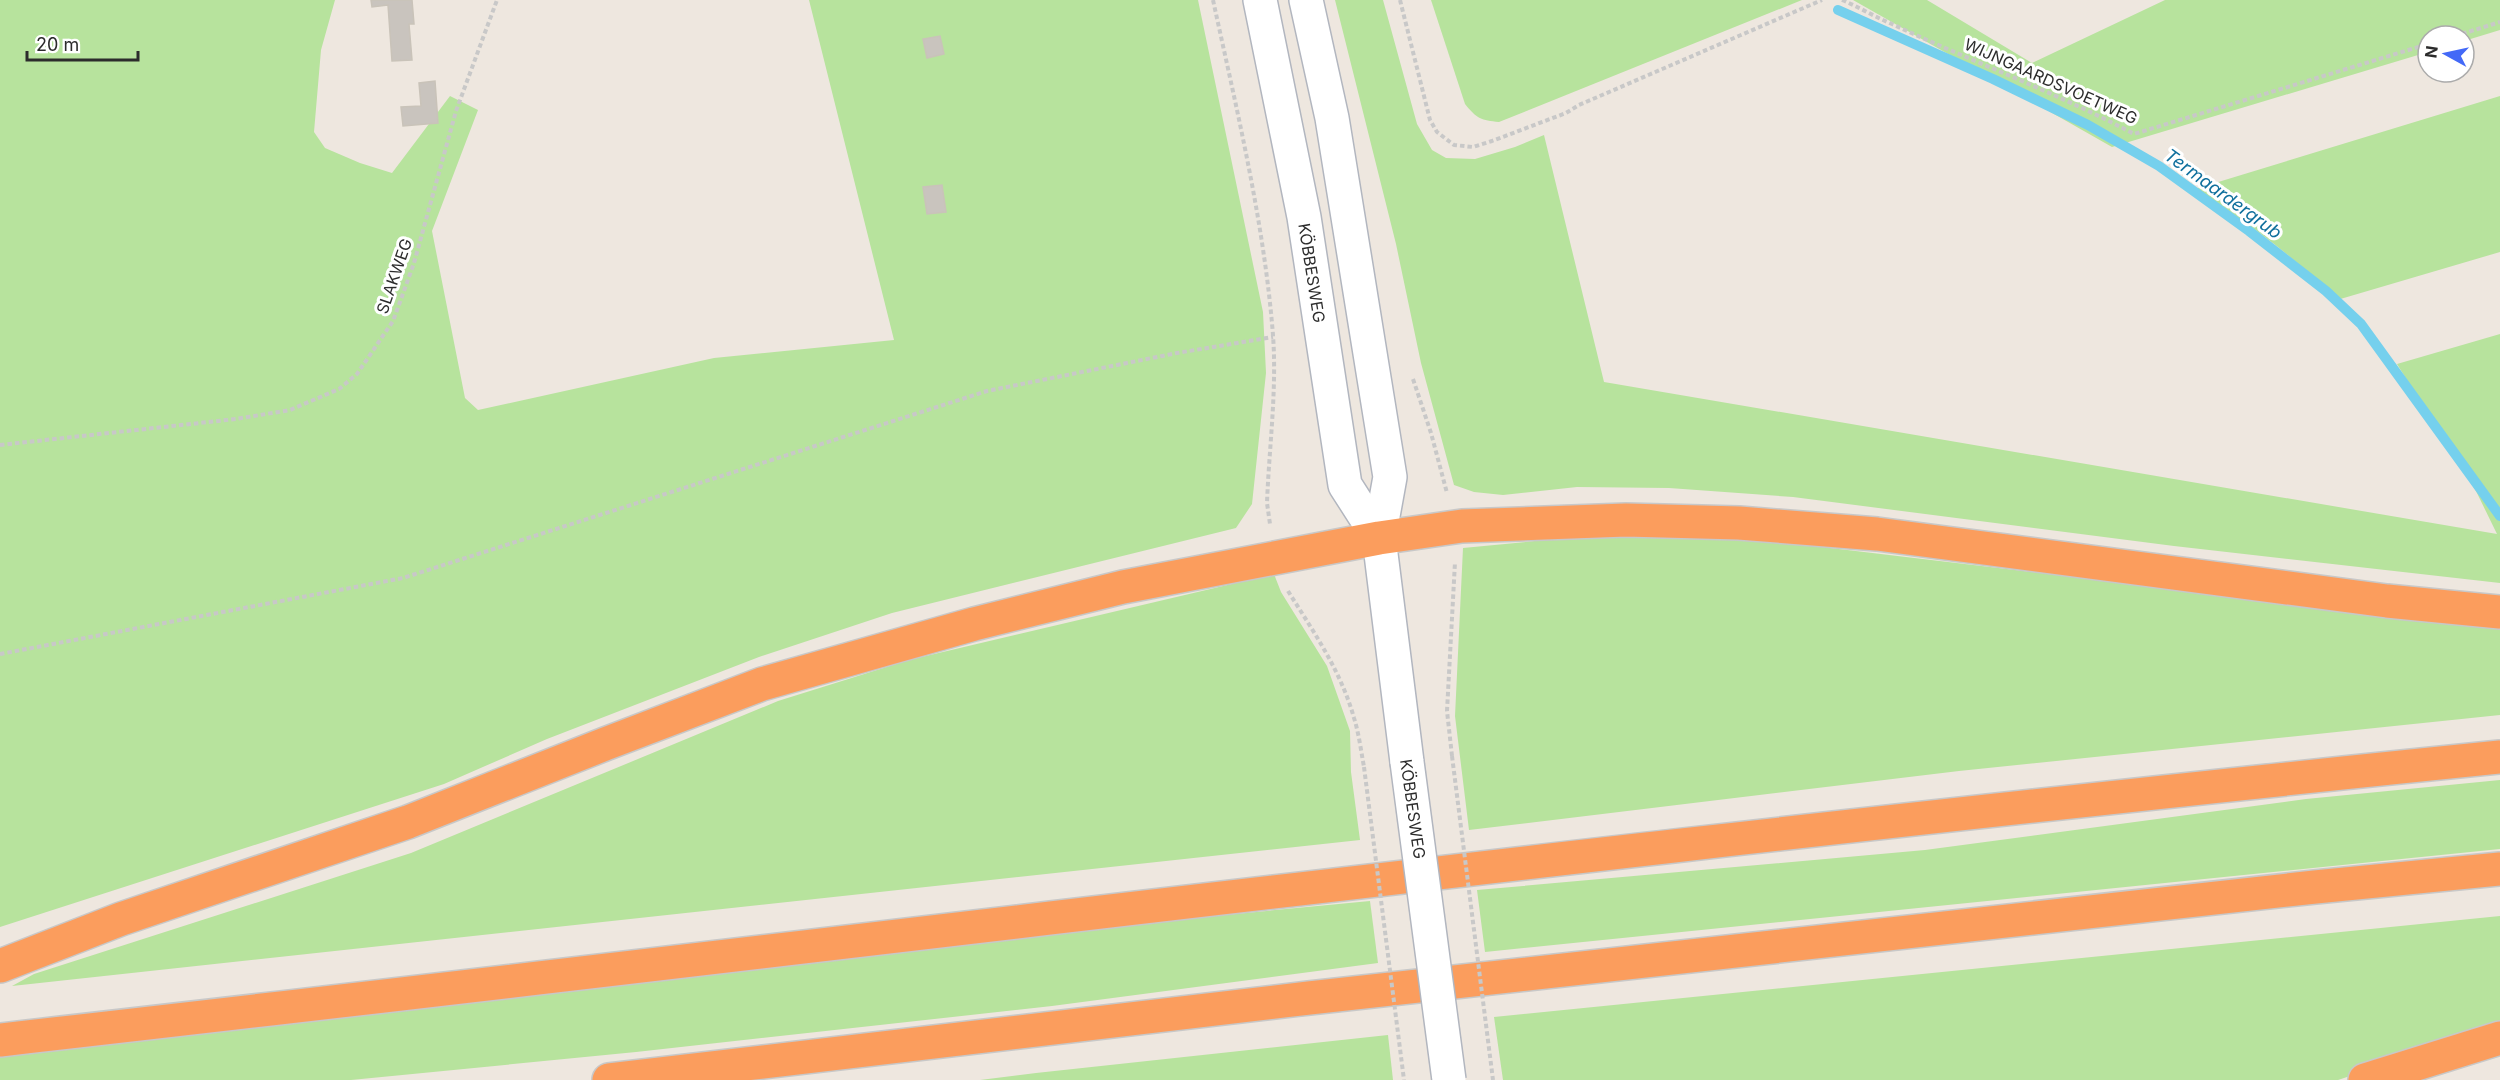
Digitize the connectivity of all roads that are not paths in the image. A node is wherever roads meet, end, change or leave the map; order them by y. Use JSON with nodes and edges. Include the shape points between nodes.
{"nodes":[{"id":1,"x":1260,"y":0,"type":"edge"},
{"id":2,"x":1306,"y":0,"type":"edge"},
{"id":3,"x":1379,"y":538,"type":"junction"},
{"id":4,"x":2500,"y":612,"type":"edge"},
{"id":5,"x":2500,"y":757,"type":"edge"},
{"id":6,"x":2500,"y":869,"type":"edge"},
{"id":7,"x":0,"y":966,"type":"edge"},
{"id":8,"x":2500,"y":1038,"type":"edge"},
{"id":9,"x":0,"y":1040,"type":"edge"},
{"id":10,"x":609,"y":1080,"type":"edge"},
{"id":11,"x":1449,"y":1080,"type":"edge"},
{"id":12,"x":2365,"y":1080,"type":"edge"}],
"edges":[{"from":1,"to":3,"type":"main road","name":"KÖBBESWEG","via":[[1304,217],[1345,485]]},
{"from":2,"to":3,"type":"main road","name":"KÖBBESWEG","via":[[1334,129],[1390,477]]},
{"from":3,"to":4,"type":"highway","via":[[1517,523],[1739,523],[1877,534],[2387,601]]},
{"from":3,"to":7,"type":"highway","via":[[1123,587],[762,684],[408,822],[121,920]]},
{"from":3,"to":11,"type":"main road","name":"KÖBBESWEG","bridge":true},
{"from":5,"to":9,"type":"highway","via":[[1318,886]]},
{"from":6,"to":10,"type":"highway","via":[[1333,995]]},
{"from":8,"to":12,"type":"highway"}]}
